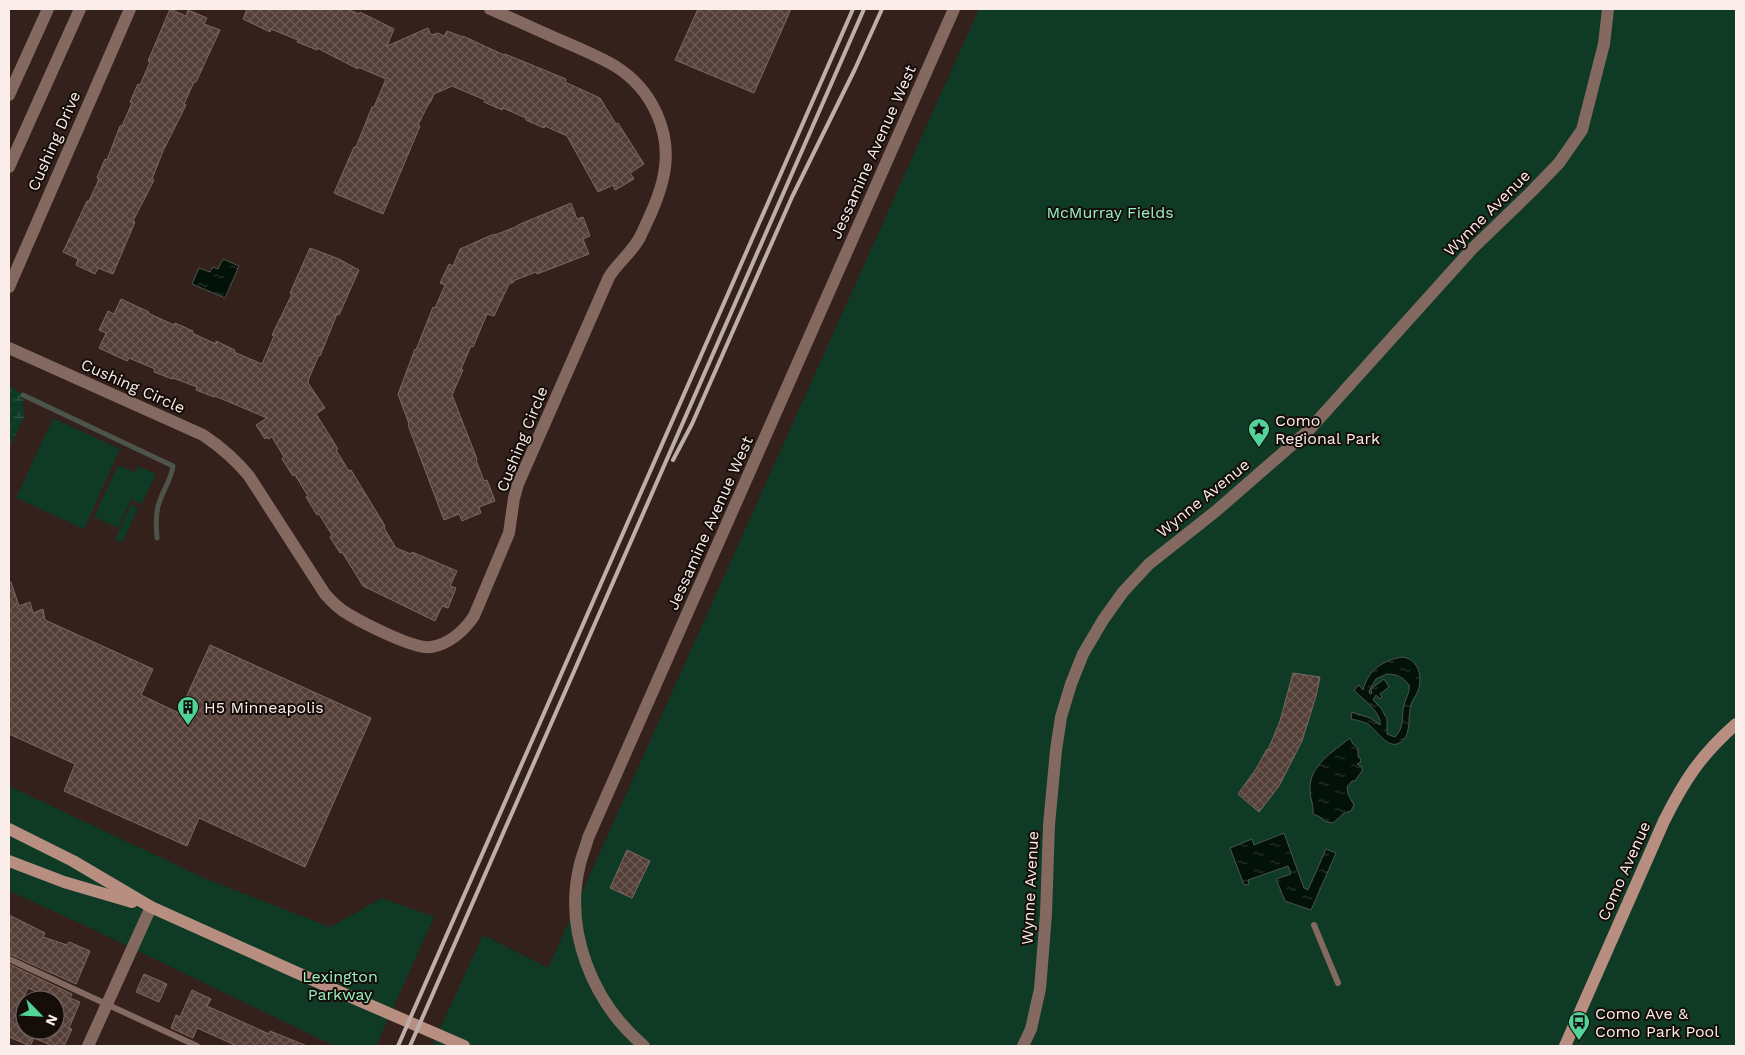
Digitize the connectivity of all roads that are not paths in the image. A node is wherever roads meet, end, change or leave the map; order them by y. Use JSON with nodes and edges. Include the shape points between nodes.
{"nodes":[{"id":1,"x":48,"y":9,"type":"edge"},
{"id":2,"x":80,"y":9,"type":"edge"},
{"id":3,"x":130,"y":9,"type":"edge"},
{"id":4,"x":490,"y":9,"type":"edge"},
{"id":5,"x":954,"y":9,"type":"edge"},
{"id":6,"x":1608,"y":9,"type":"edge"},
{"id":7,"x":9,"y":95,"type":"edge"},
{"id":8,"x":9,"y":167,"type":"edge"},
{"id":9,"x":9,"y":287,"type":"edge"},
{"id":10,"x":9,"y":348,"type":"edge"},
{"id":11,"x":1736,"y":724,"type":"edge"},
{"id":12,"x":9,"y":829,"type":"edge"},
{"id":13,"x":9,"y":860,"type":"edge"},
{"id":14,"x":151,"y":907,"type":"junction"},
{"id":15,"x":1314,"y":925,"type":"dead end"},
{"id":16,"x":9,"y":959,"type":"edge"},
{"id":17,"x":1338,"y":983,"type":"dead end"},
{"id":18,"x":107,"y":1004,"type":"junction"},
{"id":19,"x":88,"y":1046,"type":"edge"},
{"id":20,"x":197,"y":1046,"type":"edge"},
{"id":21,"x":464,"y":1046,"type":"edge"},
{"id":22,"x":644,"y":1046,"type":"edge"},
{"id":23,"x":1022,"y":1046,"type":"edge"},
{"id":24,"x":1565,"y":1046,"type":"edge"}],
"edges":[{"from":1,"to":7,"type":"street"},
{"from":2,"to":8,"type":"street"},
{"from":3,"to":9,"type":"street","name":"Cushing Drive"},
{"from":4,"to":10,"type":"street","name":"Cushing Circle","via":[[599,57],[631,78],[650,100],[661,124],[664,172],[660,192],[640,237],[609,277],[518,484],[509,533],[474,616],[455,636],[430,647],[419,647],[335,605],[324,594],[249,476],[221,447],[203,435]]},
{"from":5,"to":22,"type":"street","name":"Jessamine Avenue West","via":[[588,838],[580,864],[576,920],[585,962],[605,1004]]},
{"from":6,"to":23,"type":"street","name":"Wynne Avenue","via":[[1604,44],[1582,130],[1558,163],[1472,249],[1310,430],[1149,564],[1123,592],[1083,654],[1061,717],[1049,825],[1040,989],[1032,1029]]},
{"from":11,"to":24,"type":"main road","name":"Como Avenue","via":[[1706,753],[1678,794]]},
{"from":12,"to":14,"type":"main road"},
{"from":13,"to":14,"type":"main road","via":[[64,882]]},
{"from":14,"to":18,"type":"street"},
{"from":14,"to":21,"type":"main road"},
{"from":15,"to":17,"type":"lane"},
{"from":16,"to":18,"type":"lane"},
{"from":18,"to":19,"type":"street"},
{"from":18,"to":20,"type":"lane"}]}
